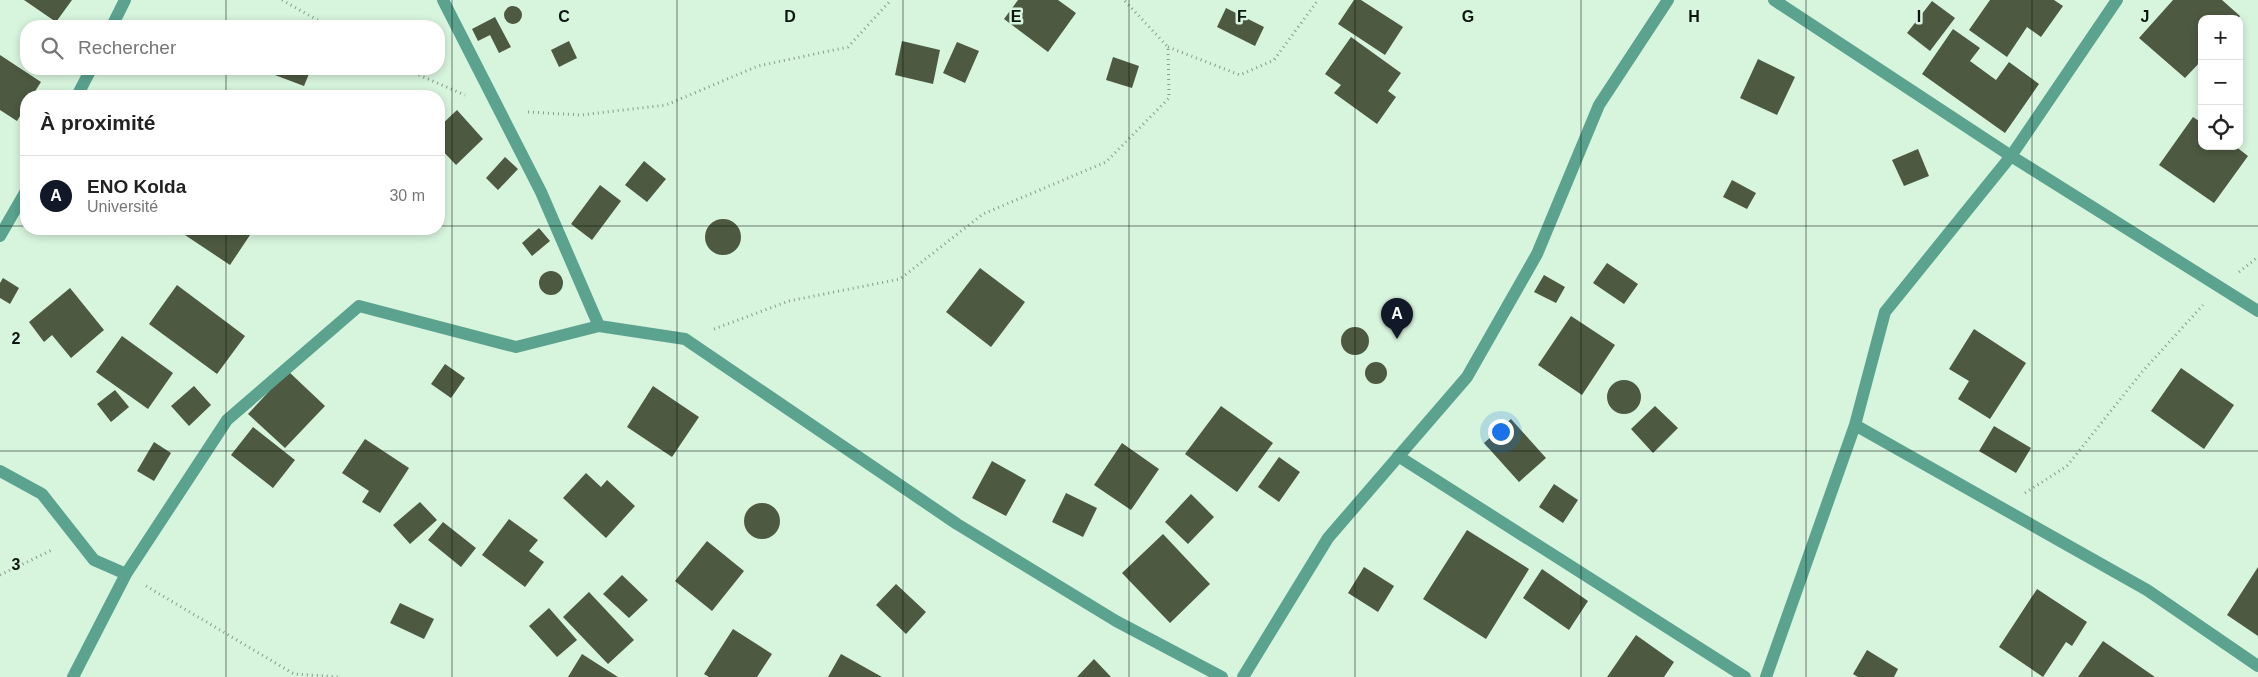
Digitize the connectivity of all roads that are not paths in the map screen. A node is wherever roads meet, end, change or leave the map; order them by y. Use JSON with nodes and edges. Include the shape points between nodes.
{"nodes":[{"id":1,"x":125,"y":0,"type":"edge"},
{"id":2,"x":443,"y":0,"type":"edge"},
{"id":3,"x":1668,"y":0,"type":"edge"},
{"id":4,"x":1774,"y":0,"type":"edge"},
{"id":5,"x":2117,"y":0,"type":"edge"},
{"id":6,"x":115,"y":20,"type":"edge"},
{"id":7,"x":88,"y":75,"type":"edge"},
{"id":8,"x":80,"y":90,"type":"edge"},
{"id":9,"x":2011,"y":156,"type":"junction"},
{"id":10,"x":20,"y":202,"type":"edge"},
{"id":11,"x":0,"y":236,"type":"edge"},
{"id":12,"x":2258,"y":311,"type":"edge"},
{"id":13,"x":599,"y":326,"type":"junction"},
{"id":14,"x":1855,"y":425,"type":"junction"},
{"id":15,"x":1398,"y":456,"type":"junction"},
{"id":16,"x":0,"y":471,"type":"edge"},
{"id":17,"x":126,"y":574,"type":"junction"},
{"id":18,"x":2258,"y":666,"type":"edge"},
{"id":19,"x":73,"y":677,"type":"edge"},
{"id":20,"x":1222,"y":677,"type":"edge"},
{"id":21,"x":1243,"y":677,"type":"edge"},
{"id":22,"x":1745,"y":677,"type":"edge"},
{"id":23,"x":1766,"y":677,"type":"edge"}],
"edges":[{"from":1,"to":6,"type":"street"},
{"from":2,"to":13,"type":"street","via":[[541,192]]},
{"from":3,"to":15,"type":"street","via":[[1599,105],[1537,254],[1467,377]]},
{"from":4,"to":9,"type":"street"},
{"from":5,"to":9,"type":"street"},
{"from":7,"to":8,"type":"street"},
{"from":9,"to":12,"type":"street"},
{"from":9,"to":14,"type":"street","via":[[1885,312]]},
{"from":10,"to":11,"type":"street"},
{"from":13,"to":17,"type":"street","via":[[516,347],[359,306],[227,420]]},
{"from":13,"to":20,"type":"street","via":[[685,339],[957,524],[1116,621]]},
{"from":14,"to":18,"type":"street","via":[[2147,590]]},
{"from":14,"to":23,"type":"street"},
{"from":15,"to":21,"type":"street","via":[[1328,538]]},
{"from":15,"to":22,"type":"street"},
{"from":16,"to":17,"type":"street","via":[[42,494],[94,560]]},
{"from":17,"to":19,"type":"street"}]}
